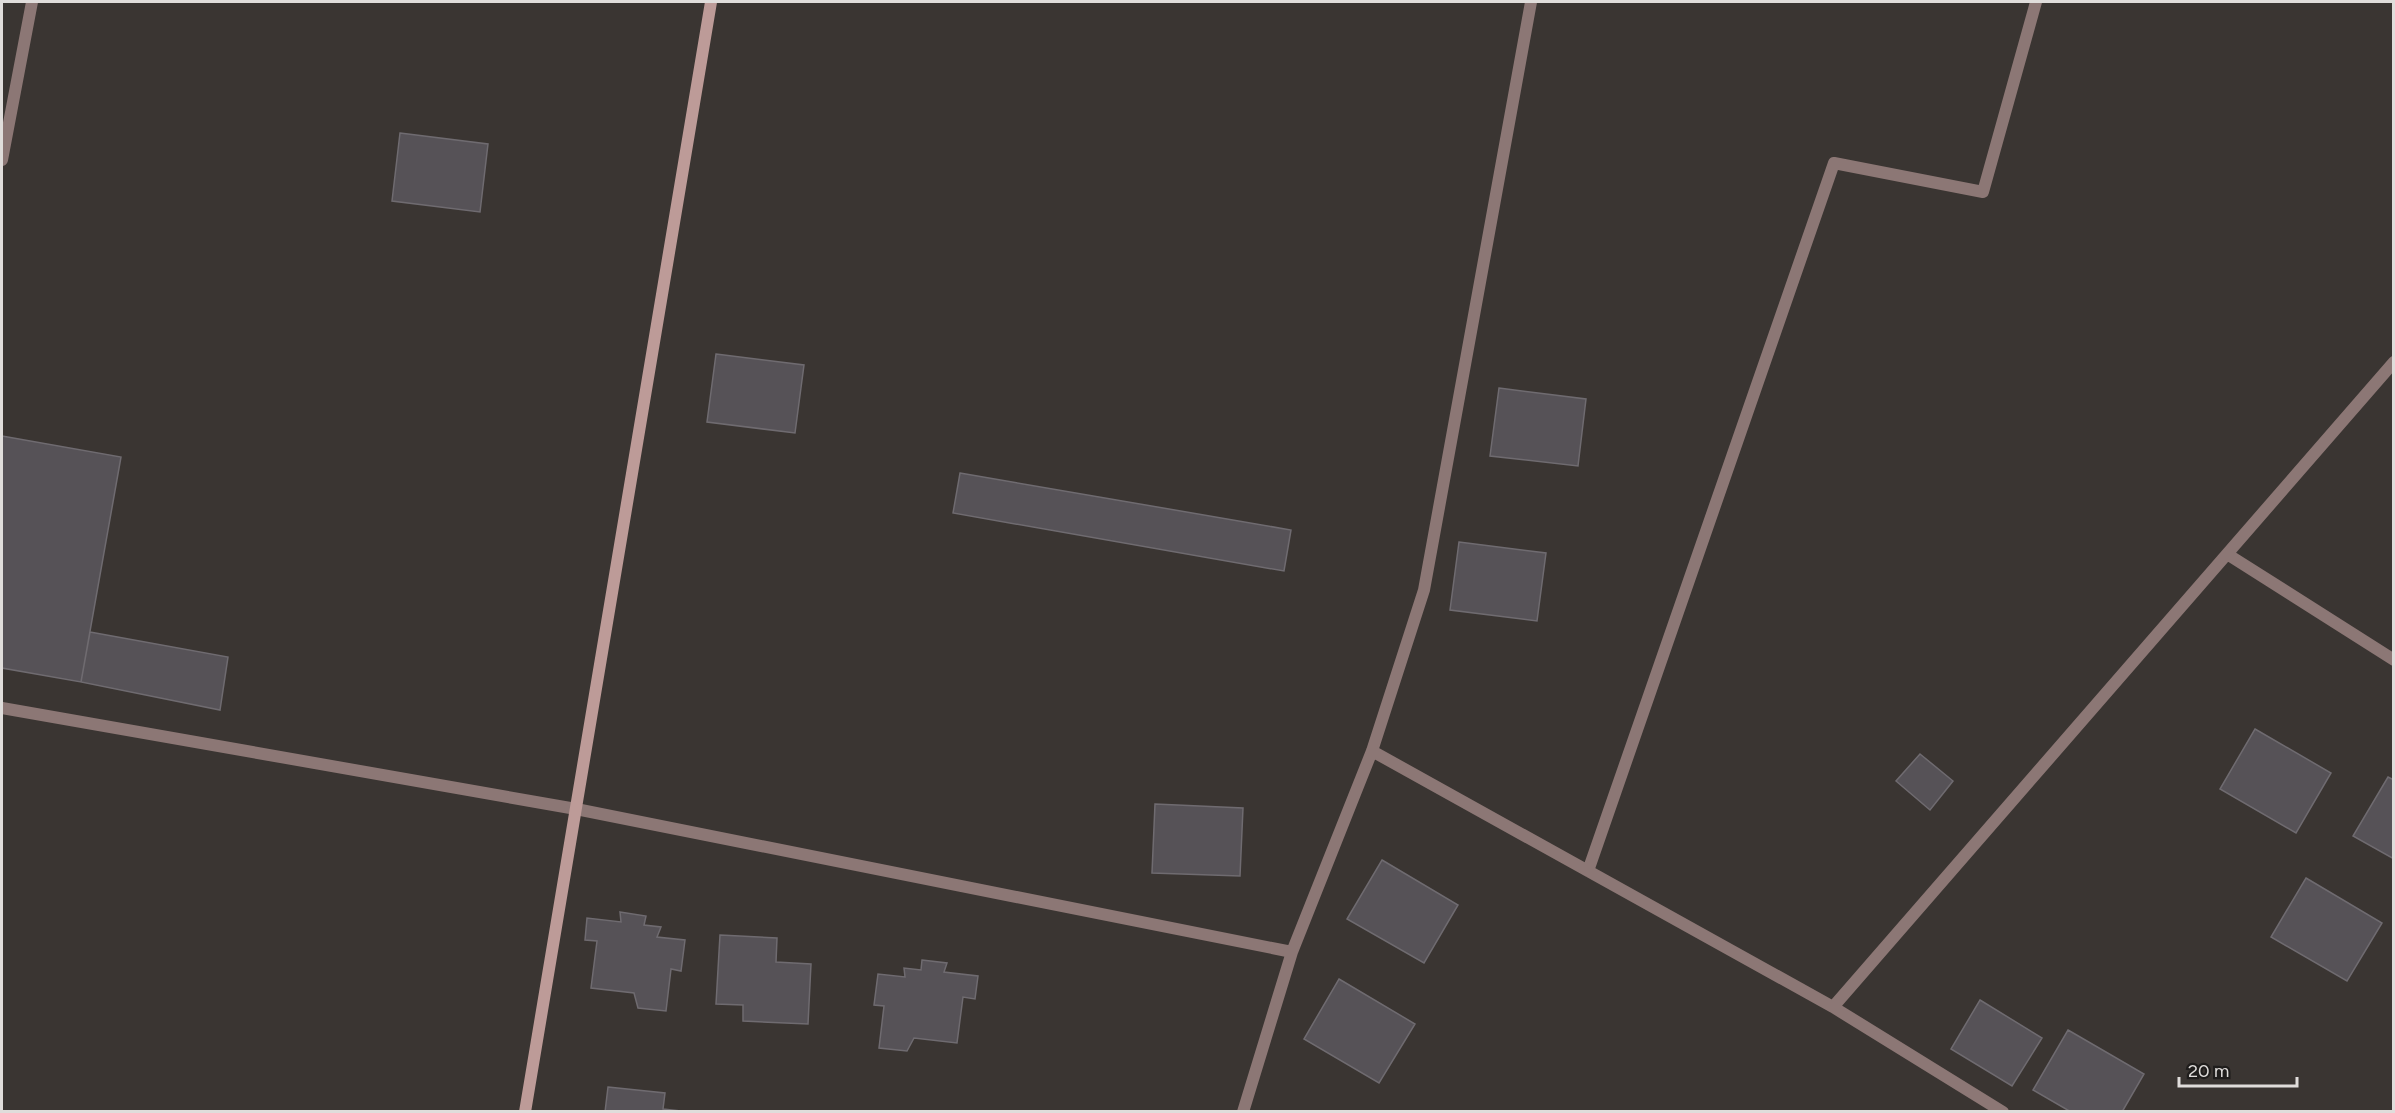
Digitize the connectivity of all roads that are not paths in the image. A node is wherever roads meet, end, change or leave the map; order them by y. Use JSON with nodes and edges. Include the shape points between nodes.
{"nodes":[{"id":1,"x":32,"y":2,"type":"edge"},
{"id":2,"x":711,"y":2,"type":"edge"},
{"id":3,"x":1531,"y":2,"type":"edge"},
{"id":4,"x":2036,"y":2,"type":"edge"},
{"id":5,"x":2,"y":160,"type":"edge"},
{"id":6,"x":2392,"y":367,"type":"edge"},
{"id":7,"x":2228,"y":554,"type":"junction"},
{"id":8,"x":2394,"y":660,"type":"edge"},
{"id":9,"x":2,"y":708,"type":"edge"},
{"id":10,"x":1372,"y":751,"type":"junction"},
{"id":11,"x":576,"y":809,"type":"junction"},
{"id":12,"x":1588,"y":871,"type":"junction"},
{"id":13,"x":1292,"y":952,"type":"junction"},
{"id":14,"x":1833,"y":1007,"type":"junction"},
{"id":15,"x":525,"y":1112,"type":"edge"},
{"id":16,"x":1243,"y":1112,"type":"edge"},
{"id":17,"x":2002,"y":1112,"type":"edge"}],
"edges":[{"from":1,"to":5,"type":"street"},
{"from":2,"to":11,"type":"street"},
{"from":3,"to":10,"type":"street","via":[[1424,590]]},
{"from":4,"to":12,"type":"street","via":[[1983,192],[1834,163]]},
{"from":6,"to":7,"type":"street"},
{"from":7,"to":8,"type":"street"},
{"from":7,"to":14,"type":"street"},
{"from":9,"to":11,"type":"street"},
{"from":10,"to":12,"type":"street"},
{"from":10,"to":13,"type":"street"},
{"from":11,"to":13,"type":"street"},
{"from":11,"to":15,"type":"street"},
{"from":12,"to":14,"type":"street"},
{"from":13,"to":16,"type":"street"},
{"from":14,"to":17,"type":"street"}]}
